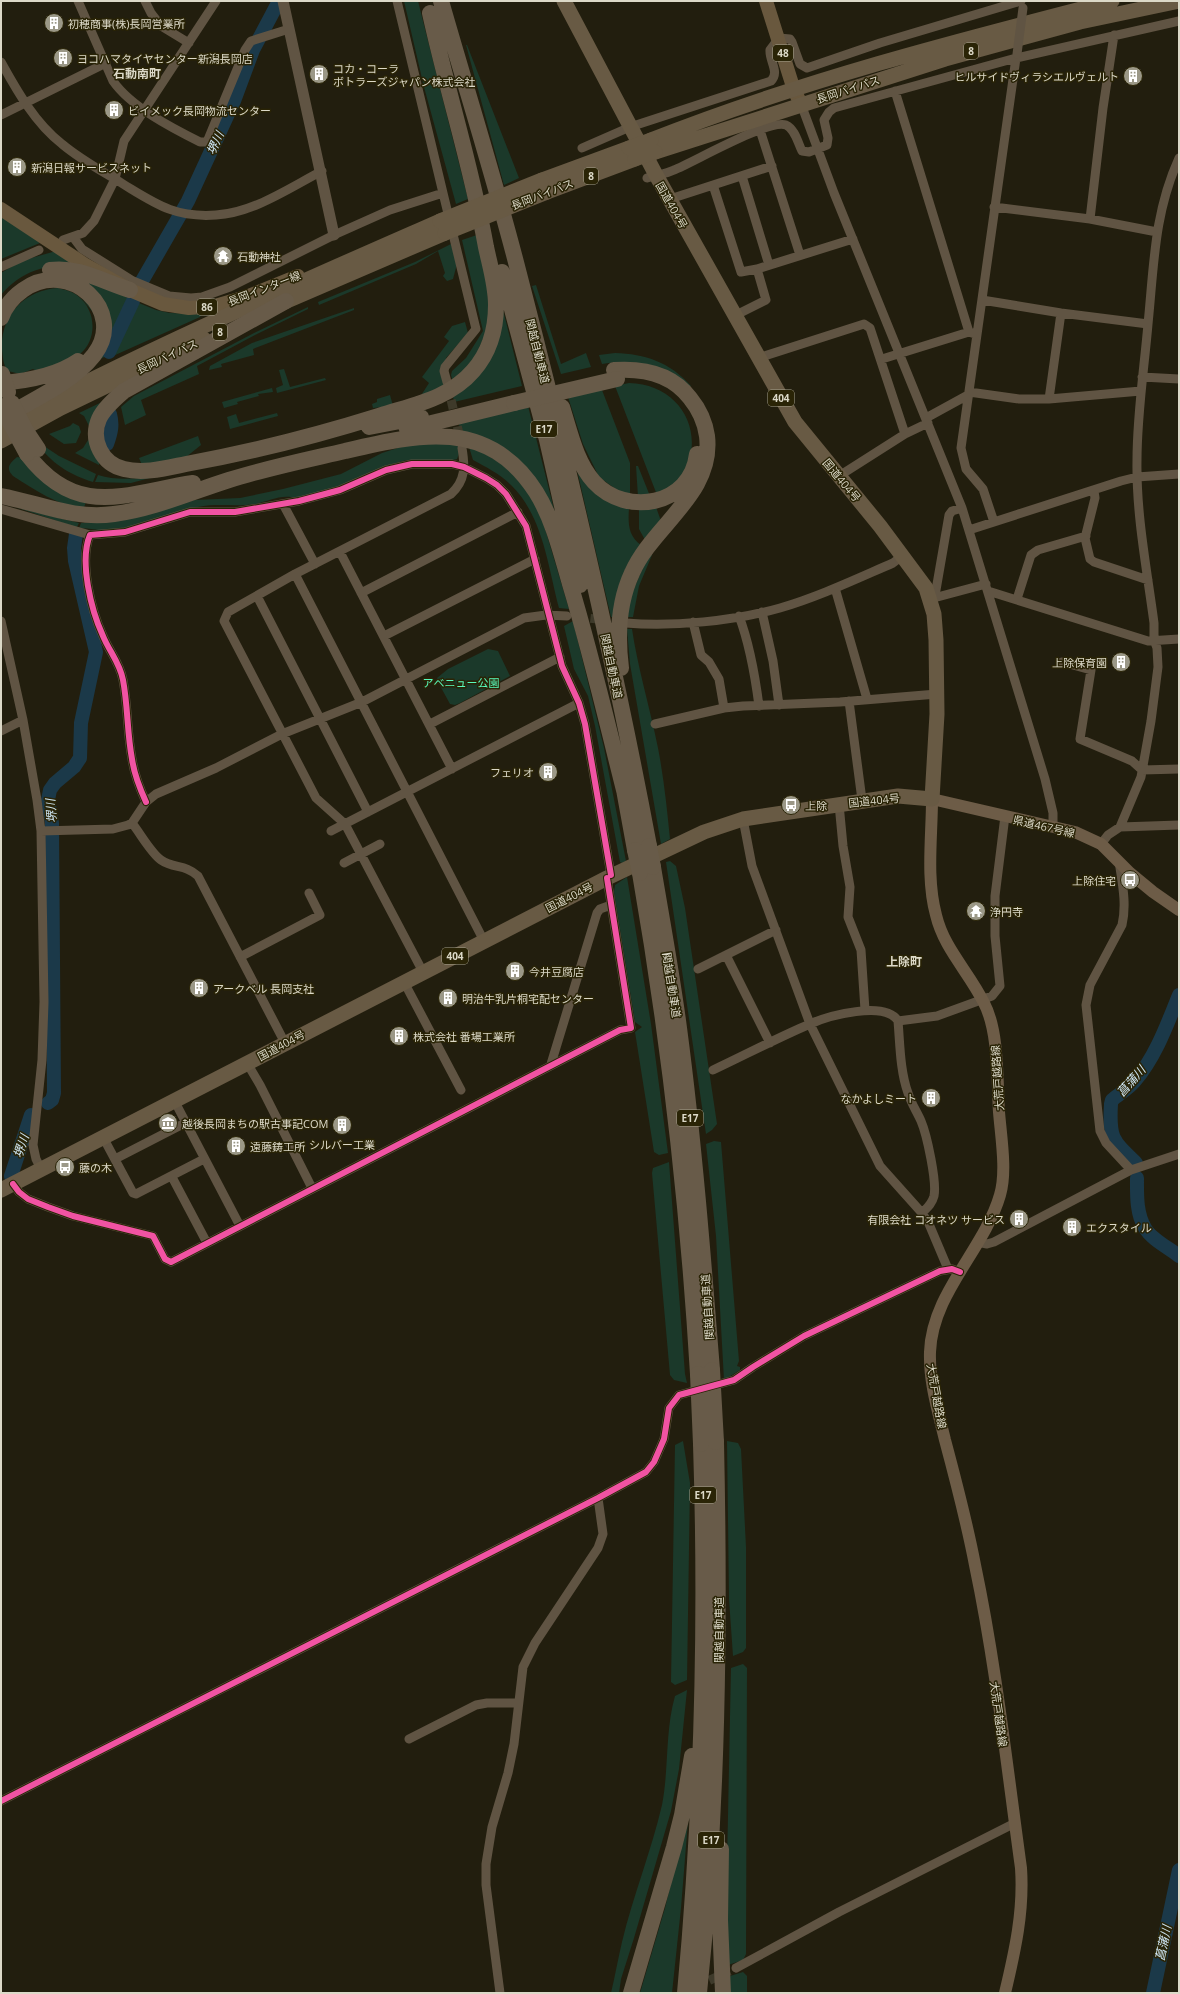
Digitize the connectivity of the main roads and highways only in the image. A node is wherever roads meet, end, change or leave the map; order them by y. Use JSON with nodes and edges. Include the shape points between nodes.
{"nodes":[{"id":1,"x":441,"y":1,"type":"edge"},
{"id":2,"x":564,"y":1,"type":"edge"},
{"id":3,"x":766,"y":1,"type":"edge"},
{"id":4,"x":1112,"y":1,"type":"edge"},
{"id":5,"x":1179,"y":1,"type":"edge"},
{"id":6,"x":428,"y":7,"type":"edge"},
{"id":7,"x":794,"y":90,"type":"junction"},
{"id":8,"x":801,"y":104,"type":"junction"},
{"id":9,"x":653,"y":146,"type":"junction"},
{"id":10,"x":1,"y":209,"type":"edge"},
{"id":11,"x":442,"y":227,"type":"junction"},
{"id":12,"x":425,"y":228,"type":"junction"},
{"id":13,"x":519,"y":274,"type":"junction"},
{"id":14,"x":130,"y":290,"type":"junction"},
{"id":15,"x":1,"y":301,"type":"edge"},
{"id":16,"x":286,"y":301,"type":"junction"},
{"id":17,"x":1,"y":318,"type":"edge"},
{"id":18,"x":1,"y":331,"type":"edge"},
{"id":19,"x":616,"y":375,"type":"junction"},
{"id":20,"x":4,"y":391,"type":"edge"},
{"id":21,"x":513,"y":399,"type":"junction"},
{"id":22,"x":1,"y":419,"type":"edge"},
{"id":23,"x":1,"y":426,"type":"edge"},
{"id":24,"x":314,"y":436,"type":"junction"},
{"id":25,"x":1,"y":441,"type":"edge"},
{"id":26,"x":32,"y":451,"type":"junction"},
{"id":27,"x":243,"y":453,"type":"junction"},
{"id":28,"x":319,"y":457,"type":"junction"},
{"id":29,"x":250,"y":474,"type":"junction"},
{"id":30,"x":1,"y":496,"type":"edge"},
{"id":31,"x":625,"y":794,"type":"junction"},
{"id":32,"x":932,"y":799,"type":"junction"},
{"id":33,"x":642,"y":848,"type":"junction"},
{"id":34,"x":1179,"y":910,"type":"edge"},
{"id":35,"x":7,"y":1187,"type":"edge"},
{"id":36,"x":709,"y":1443,"type":"junction"},
{"id":37,"x":711,"y":1654,"type":"junction"},
{"id":38,"x":721,"y":1688,"type":"junction"},
{"id":39,"x":700,"y":1696,"type":"junction"},
{"id":40,"x":631,"y":1993,"type":"edge"},
{"id":41,"x":685,"y":1993,"type":"edge"},
{"id":42,"x":699,"y":1993,"type":"edge"},
{"id":43,"x":723,"y":1993,"type":"edge"},
{"id":44,"x":1005,"y":1993,"type":"edge"}],
"edges":[{"from":1,"to":13,"type":"highway","name":"関越自動車道","number":"E17"},
{"from":2,"to":32,"type":"highway","name":"国道404号","number":"404","via":[[630,127],[651,176],[670,199],[795,422],[876,520],[926,588],[936,625],[937,694]]},
{"from":3,"to":7,"type":"main road","number":"48"},
{"from":4,"to":7,"type":"highway","name":"長岡バイパス","number":"8","via":[[883,62]]},
{"from":5,"to":8,"type":"highway","name":"長岡バイパス","number":"8","via":[[1080,22],[1000,43]]},
{"from":6,"to":24,"type":"highway","via":[[480,210],[492,271],[496,305],[491,338],[478,364],[450,391],[419,404]]},
{"from":6,"to":31,"type":"highway","name":"関越自動車道","number":"E17","via":[[474,166],[547,440]]},
{"from":7,"to":8,"type":"main road","number":"48"},
{"from":7,"to":9,"type":"highway","name":"長岡バイパス","number":"8","via":[[756,102]]},
{"from":8,"to":9,"type":"highway","name":"長岡バイパス","number":"8"},
{"from":9,"to":11,"type":"highway","name":"長岡バイパス","number":"8","bridge":true},
{"from":10,"to":14,"type":"main road","name":"長岡インター線","number":"86","via":[[84,264]]},
{"from":11,"to":12,"type":"highway","name":"長岡バイパス","number":"8"},
{"from":11,"to":16,"type":"highway","name":"長岡バイパス","number":"8"},
{"from":12,"to":14,"type":"main road","name":"長岡インター線","number":"86","via":[[369,245],[266,290],[215,306],[189,308],[163,304]]},
{"from":12,"to":23,"type":"highway","name":"長岡バイパス","number":"8","via":[[204,325]]},
{"from":13,"to":19,"type":"highway","via":[[584,467],[601,489],[613,497],[635,503],[653,502],[678,489],[690,474],[698,449],[694,423],[679,399],[665,388],[647,381]]},
{"from":13,"to":33,"type":"highway","name":"関越自動車道","number":"E17","via":[[601,614]]},
{"from":14,"to":15,"type":"highway","via":[[85,273],[52,269],[21,281],[10,289]]},
{"from":16,"to":25,"type":"highway","name":"長岡バイパス","number":"8","via":[[128,375]]},
{"from":16,"to":27,"type":"highway","via":[[124,391],[105,410],[97,427],[96,441],[102,454],[114,466],[126,469],[157,469]]},
{"from":17,"to":22,"type":"highway","via":[[14,298],[26,287],[41,281],[60,279],[87,292],[101,311],[104,328],[94,355],[81,368],[63,382]]},
{"from":18,"to":20,"type":"highway","via":[[6,316],[15,303],[28,292],[44,285],[66,286],[80,293],[89,302],[97,322],[90,350],[72,365]]},
{"from":19,"to":21,"type":"highway","bridge":true},
{"from":19,"to":33,"type":"highway","via":[[632,370],[651,372],[676,384],[689,396],[700,412],[708,443],[705,465],[698,483],[639,560],[626,586],[621,612],[621,666],[647,818]]},
{"from":20,"to":26,"type":"highway","bridge":true},
{"from":21,"to":24,"type":"highway"},
{"from":21,"to":28,"type":"highway"},
{"from":24,"to":27,"type":"highway"},
{"from":26,"to":27,"type":"highway","via":[[66,478],[83,486],[111,490],[131,488],[165,479]]},
{"from":26,"to":29,"type":"highway","via":[[39,469],[62,486],[79,493],[106,498],[125,497],[182,484]]},
{"from":28,"to":29,"type":"highway"},
{"from":28,"to":31,"type":"highway","via":[[400,438],[442,436],[481,445],[504,458],[522,473],[543,505],[560,550]]},
{"from":29,"to":30,"type":"highway","via":[[143,507],[111,514],[75,514]]},
{"from":31,"to":33,"type":"highway","name":"関越自動車道","number":"E17"},
{"from":32,"to":34,"type":"main road","name":"県道467号線","via":[[1075,832],[1101,844],[1152,892]]},
{"from":32,"to":35,"type":"highway","name":"国道404号","number":"404","via":[[898,796],[862,800],[743,819],[704,832],[609,876]]},
{"from":32,"to":44,"type":"main road","name":"大荒戸越路線","via":[[930,874],[936,915],[944,938],[983,1000],[993,1032],[1003,1181],[999,1200],[960,1272],[934,1329],[930,1368],[985,1611],[1021,1868],[1021,1918]]},
{"from":33,"to":36,"type":"highway","name":"関越自動車道","number":"E17","bridge":true,"via":[[705,1372]]},
{"from":36,"to":37,"type":"highway","name":"関越自動車道","number":"E17","via":[[704,1545]]},
{"from":36,"to":37,"type":"highway","name":"関越自動車道","number":"E17","via":[[719,1609]]},
{"from":37,"to":38,"type":"highway","name":"関越自動車道","number":"E17"},
{"from":37,"to":39,"type":"highway","name":"関越自動車道","number":"E17"},
{"from":38,"to":42,"type":"highway","name":"関越自動車道","number":"E17"},
{"from":38,"to":43,"type":"highway","via":[[720,1920]]},
{"from":39,"to":40,"type":"highway","via":[[682,1815]]},
{"from":39,"to":41,"type":"highway","name":"関越自動車道","number":"E17","via":[[699,1814]]}]}
